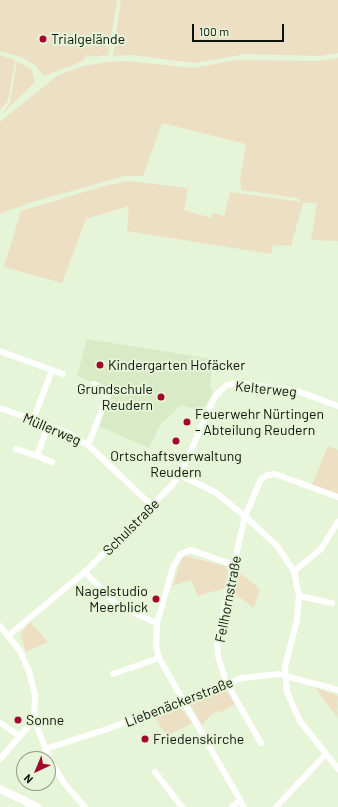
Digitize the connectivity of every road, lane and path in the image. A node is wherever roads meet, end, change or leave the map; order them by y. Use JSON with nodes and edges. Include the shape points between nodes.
{"nodes":[{"id":1,"x":0,"y":352,"type":"edge"},
{"id":2,"x":52,"y":370,"type":"junction"},
{"id":3,"x":63,"y":374,"type":"dead end"},
{"id":4,"x":94,"y":384,"type":"dead end"},
{"id":5,"x":218,"y":392,"type":"joint"},
{"id":6,"x":338,"y":406,"type":"edge"},
{"id":7,"x":0,"y":408,"type":"edge"},
{"id":8,"x":33,"y":420,"type":"junction"},
{"id":9,"x":48,"y":426,"type":"junction"},
{"id":10,"x":88,"y":445,"type":"junction"},
{"id":11,"x":16,"y":449,"type":"dead end"},
{"id":12,"x":37,"y":456,"type":"junction"},
{"id":13,"x":52,"y":462,"type":"dead end"},
{"id":14,"x":180,"y":475,"type":"junction"},
{"id":15,"x":338,"y":497,"type":"edge"},
{"id":16,"x":152,"y":506,"type":"junction"},
{"id":17,"x":245,"y":516,"type":"junction"},
{"id":18,"x":338,"y":522,"type":"edge"},
{"id":19,"x":234,"y":565,"type":"junction"},
{"id":20,"x":294,"y":571,"type":"junction"},
{"id":21,"x":85,"y":572,"type":"junction"},
{"id":22,"x":298,"y":596,"type":"junction"},
{"id":23,"x":332,"y":603,"type":"dead end"},
{"id":24,"x":157,"y":623,"type":"junction"},
{"id":25,"x":0,"y":626,"type":"edge"},
{"id":26,"x":9,"y":634,"type":"junction"},
{"id":27,"x":159,"y":658,"type":"junction"},
{"id":28,"x":113,"y":674,"type":"dead end"},
{"id":29,"x":286,"y":675,"type":"junction"},
{"id":30,"x":226,"y":682,"type":"junction"},
{"id":31,"x":338,"y":690,"type":"edge"},
{"id":32,"x":183,"y":700,"type":"junction"},
{"id":33,"x":34,"y":720,"type":"junction"},
{"id":34,"x":0,"y":723,"type":"edge"},
{"id":35,"x":20,"y":736,"type":"junction"},
{"id":36,"x":261,"y":744,"type":"dead end"},
{"id":37,"x":45,"y":749,"type":"junction"},
{"id":38,"x":325,"y":755,"type":"junction"},
{"id":39,"x":0,"y":759,"type":"edge"},
{"id":40,"x":338,"y":769,"type":"edge"},
{"id":41,"x":155,"y":772,"type":"dead end"},
{"id":42,"x":0,"y":789,"type":"edge"},
{"id":43,"x":240,"y":800,"type":"junction"},
{"id":44,"x":37,"y":807,"type":"edge"},
{"id":45,"x":85,"y":807,"type":"edge"},
{"id":46,"x":182,"y":807,"type":"edge"},
{"id":47,"x":232,"y":807,"type":"edge"},
{"id":48,"x":244,"y":807,"type":"edge"},
{"id":49,"x":276,"y":807,"type":"edge"}],
"edges":[{"from":1,"to":2,"type":"street"},
{"from":2,"to":3,"type":"street"},
{"from":2,"to":8,"type":"street"},
{"from":4,"to":10,"type":"street","via":[[109,392]]},
{"from":5,"to":6,"type":"street","name":"Kelterweg","via":[[233,383],[258,385],[297,391]]},
{"from":5,"to":14,"type":"street","name":"Schulstraße"},
{"from":7,"to":8,"type":"street","name":"Müllerweg"},
{"from":8,"to":9,"type":"street","name":"Müllerweg"},
{"from":9,"to":10,"type":"street","name":"Müllerweg"},
{"from":9,"to":12,"type":"street"},
{"from":10,"to":16,"type":"street","name":"Müllerweg"},
{"from":11,"to":12,"type":"street"},
{"from":12,"to":13,"type":"street"},
{"from":14,"to":16,"type":"street","name":"Schulstraße"},
{"from":14,"to":17,"type":"street","via":[[215,492]]},
{"from":15,"to":17,"type":"street","name":"Fellhornstraße","via":[[276,474],[268,475],[262,479]]},
{"from":16,"to":21,"type":"street","name":"Schulstraße"},
{"from":17,"to":19,"type":"street","name":"Fellhornstraße"},
{"from":17,"to":20,"type":"street","via":[[277,546]]},
{"from":18,"to":20,"type":"street","via":[[321,549]]},
{"from":19,"to":24,"type":"street","via":[[191,550],[181,554],[173,567]]},
{"from":19,"to":30,"type":"street","name":"Fellhornstraße","via":[[217,642]]},
{"from":20,"to":22,"type":"street"},
{"from":21,"to":24,"type":"street","via":[[118,606]]},
{"from":21,"to":26,"type":"street","name":"Schulstraße"},
{"from":22,"to":23,"type":"street"},
{"from":22,"to":29,"type":"street"},
{"from":24,"to":27,"type":"street","via":[[156,646]]},
{"from":25,"to":26,"type":"street"},
{"from":26,"to":33,"type":"street","via":[[20,651],[33,683]]},
{"from":27,"to":28,"type":"street"},
{"from":27,"to":32,"type":"street"},
{"from":29,"to":30,"type":"street","name":"Liebenäckerstraße","via":[[261,675]]},
{"from":29,"to":31,"type":"street","name":"Liebenäckerstraße"},
{"from":29,"to":38,"type":"street","via":[[290,702],[300,721]]},
{"from":30,"to":32,"type":"street","name":"Liebenäckerstraße"},
{"from":30,"to":36,"type":"street","name":"Fellhornstraße"},
{"from":32,"to":37,"type":"street","name":"Liebenäckerstraße","via":[[107,730]]},
{"from":32,"to":43,"type":"street"},
{"from":33,"to":35,"type":"street"},
{"from":33,"to":37,"type":"street"},
{"from":34,"to":35,"type":"street"},
{"from":35,"to":39,"type":"street"},
{"from":37,"to":45,"type":"street","via":[[64,783]]},
{"from":38,"to":40,"type":"street"},
{"from":38,"to":49,"type":"street"},
{"from":41,"to":46,"type":"street"},
{"from":42,"to":44,"type":"main road"},
{"from":43,"to":47,"type":"street"},
{"from":43,"to":48,"type":"street"}]}
